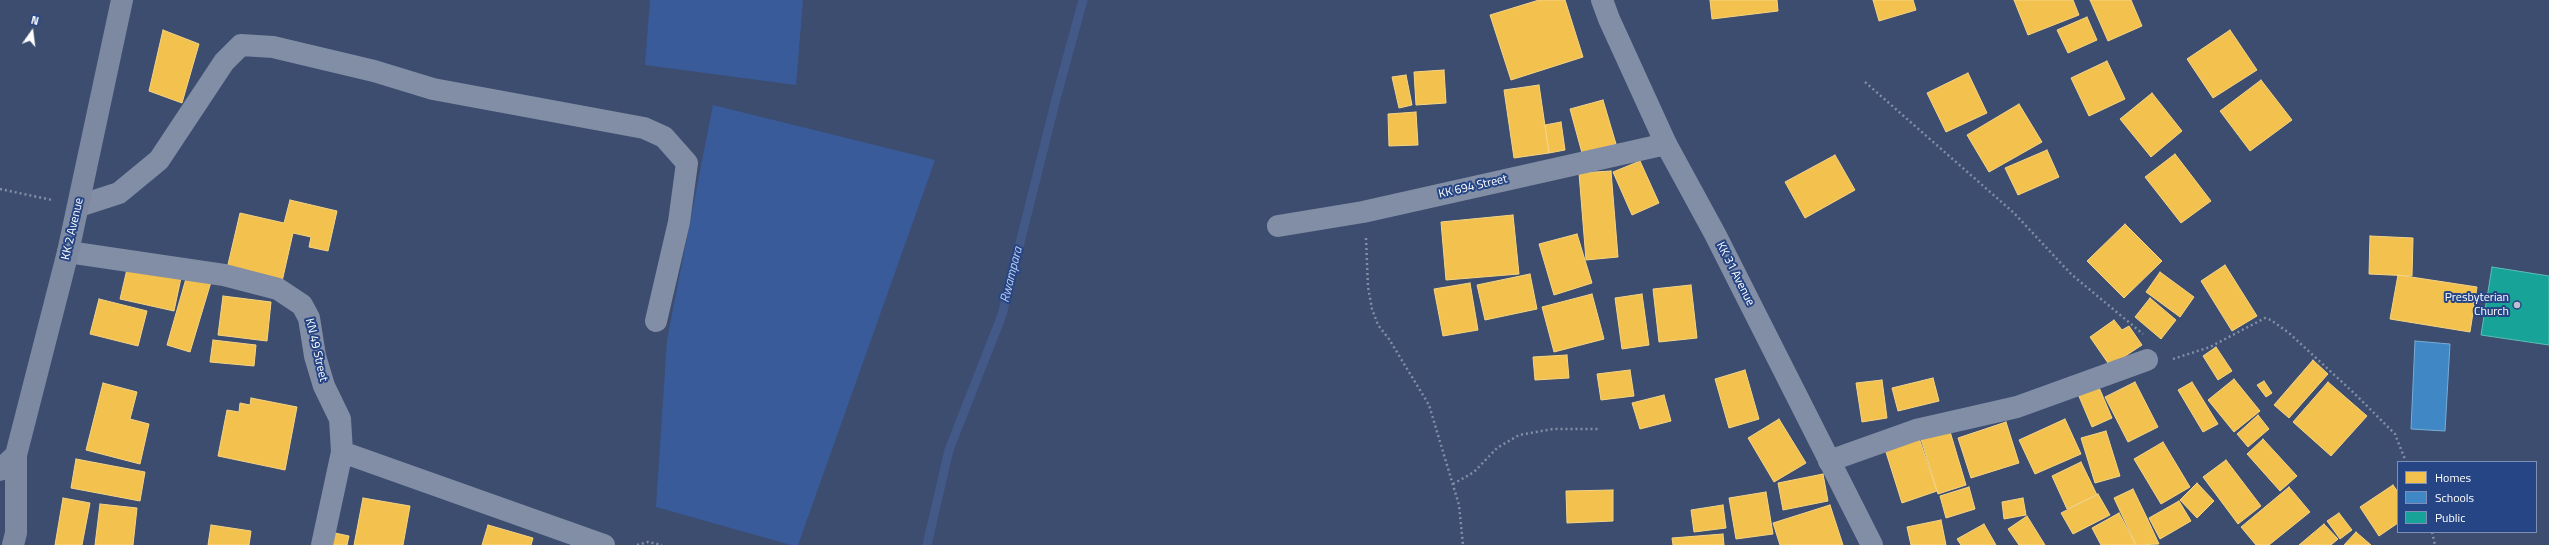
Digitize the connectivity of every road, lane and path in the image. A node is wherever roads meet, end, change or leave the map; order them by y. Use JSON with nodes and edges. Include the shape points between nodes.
{"nodes":[{"id":1,"x":122,"y":0,"type":"edge"},
{"id":2,"x":1602,"y":0,"type":"edge"},
{"id":3,"x":1865,"y":82,"type":"dead end"},
{"id":4,"x":1666,"y":144,"type":"junction"},
{"id":5,"x":0,"y":189,"type":"edge"},
{"id":6,"x":79,"y":206,"type":"junction"},
{"id":7,"x":1363,"y":212,"type":"junction"},
{"id":8,"x":1278,"y":226,"type":"dead end"},
{"id":9,"x":68,"y":252,"type":"junction"},
{"id":10,"x":656,"y":321,"type":"dead end"},
{"id":11,"x":2146,"y":336,"type":"dead end"},
{"id":12,"x":2147,"y":360,"type":"joint"},
{"id":13,"x":1598,"y":429,"type":"dead end"},
{"id":14,"x":342,"y":452,"type":"junction"},
{"id":15,"x":16,"y":455,"type":"junction"},
{"id":16,"x":1829,"y":461,"type":"junction"},
{"id":17,"x":2406,"y":461,"type":"edge"},
{"id":18,"x":0,"y":470,"type":"edge"},
{"id":19,"x":1453,"y":484,"type":"junction"},
{"id":20,"x":2432,"y":533,"type":"edge"},
{"id":21,"x":12,"y":545,"type":"edge"},
{"id":22,"x":322,"y":545,"type":"edge"},
{"id":23,"x":604,"y":545,"type":"edge"},
{"id":24,"x":637,"y":545,"type":"edge"},
{"id":25,"x":662,"y":545,"type":"edge"},
{"id":26,"x":1463,"y":545,"type":"edge"},
{"id":27,"x":1872,"y":545,"type":"edge"},
{"id":28,"x":2435,"y":545,"type":"edge"}],
"edges":[{"from":1,"to":6,"type":"main road","name":"KK 2 Avenue"},
{"from":2,"to":4,"type":"street","name":"KK 31 Avenue"},
{"from":3,"to":11,"type":"path","via":[[2014,213],[2071,274]]},
{"from":4,"to":7,"type":"street","name":"KK 694 Street"},
{"from":4,"to":16,"type":"street","name":"KK 31 Avenue","via":[[1715,234]]},
{"from":5,"to":6,"type":"path"},
{"from":6,"to":9,"type":"main road","name":"KK 2 Avenue"},
{"from":6,"to":10,"type":"street","via":[[119,193],[159,160],[224,62],[241,45],[273,47],[374,71],[433,89],[644,128],[664,137],[687,163],[679,222]]},
{"from":7,"to":8,"type":"street","name":"KK 694 Street"},
{"from":7,"to":19,"type":"path","via":[[1372,309],[1378,325],[1429,405]]},
{"from":9,"to":14,"type":"street","name":"KN 49 Street","via":[[224,276],[278,289],[302,305],[309,318],[315,356],[324,386],[340,419]]},
{"from":9,"to":15,"type":"main road","name":"KK 2 Avenue"},
{"from":12,"to":16,"type":"street","via":[[2016,407],[1916,430]]},
{"from":12,"to":17,"type":"path","via":[[2178,358],[2210,348],[2265,318],[2272,320],[2350,389],[2394,434]]},
{"from":13,"to":19,"type":"path","via":[[1553,429],[1518,435],[1497,448],[1474,472]]},
{"from":14,"to":22,"type":"street","name":"KN 49 Street"},
{"from":14,"to":23,"type":"street"},
{"from":15,"to":18,"type":"main road"},
{"from":15,"to":21,"type":"main road","name":"KK 2 Avenue","via":[[16,533]]},
{"from":16,"to":27,"type":"street","name":"KK 31 Avenue"},
{"from":19,"to":26,"type":"path","via":[[1459,505]]},
{"from":20,"to":28,"type":"path"},
{"from":24,"to":25,"type":"path","via":[[648,542]]}]}
